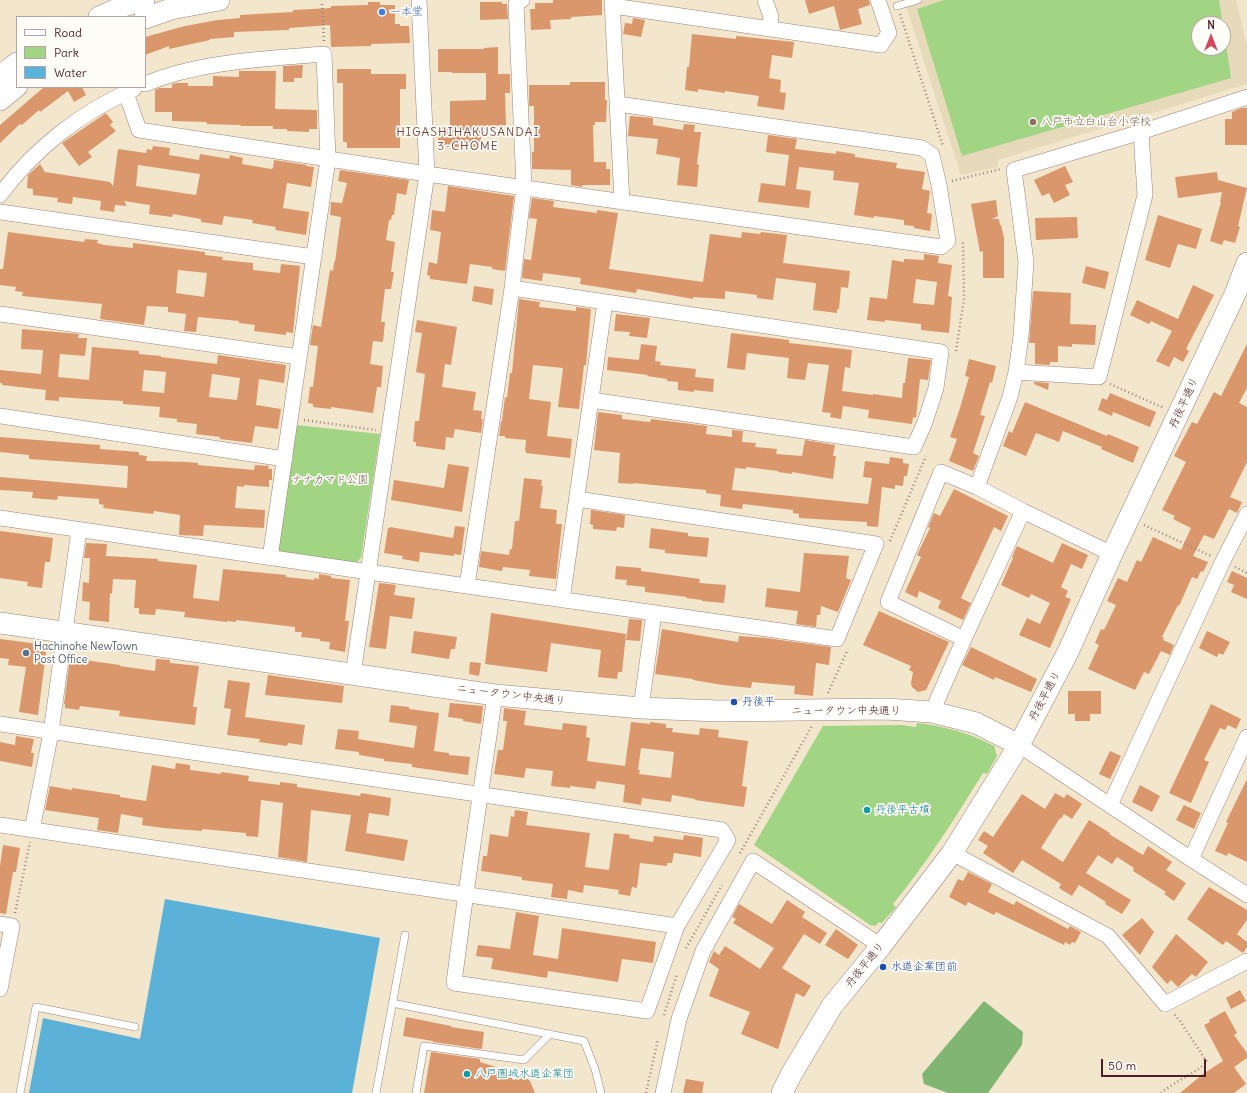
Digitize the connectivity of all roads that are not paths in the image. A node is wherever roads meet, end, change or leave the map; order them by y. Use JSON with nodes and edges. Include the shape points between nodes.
{"nodes":[{"id":1,"x":144,"y":0,"type":"edge"},
{"id":2,"x":219,"y":0,"type":"edge"},
{"id":3,"x":419,"y":0,"type":"edge"},
{"id":4,"x":522,"y":0,"type":"edge"},
{"id":5,"x":765,"y":0,"type":"edge"},
{"id":6,"x":878,"y":0,"type":"edge"},
{"id":7,"x":918,"y":0,"type":"edge"},
{"id":8,"x":612,"y":3,"type":"edge"},
{"id":9,"x":897,"y":6,"type":"dead end"},
{"id":10,"x":101,"y":16,"type":"edge"},
{"id":11,"x":146,"y":18,"type":"edge"},
{"id":12,"x":770,"y":29,"type":"junction"},
{"id":13,"x":16,"y":64,"type":"edge"},
{"id":14,"x":0,"y":76,"type":"edge"},
{"id":15,"x":146,"y":84,"type":"edge"},
{"id":16,"x":16,"y":87,"type":"edge"},
{"id":17,"x":132,"y":90,"type":"edge"},
{"id":18,"x":1247,"y":97,"type":"edge"},
{"id":19,"x":0,"y":100,"type":"edge"},
{"id":20,"x":618,"y":104,"type":"junction"},
{"id":21,"x":1141,"y":132,"type":"junction"},
{"id":22,"x":328,"y":159,"type":"junction"},
{"id":23,"x":427,"y":174,"type":"junction"},
{"id":24,"x":524,"y":187,"type":"junction"},
{"id":25,"x":0,"y":195,"type":"edge"},
{"id":26,"x":622,"y":202,"type":"junction"},
{"id":27,"x":0,"y":212,"type":"edge"},
{"id":28,"x":314,"y":257,"type":"junction"},
{"id":29,"x":1247,"y":263,"type":"edge"},
{"id":30,"x":512,"y":288,"type":"junction"},
{"id":31,"x":1242,"y":294,"type":"edge"},
{"id":32,"x":605,"y":302,"type":"junction"},
{"id":33,"x":0,"y":314,"type":"edge"},
{"id":34,"x":299,"y":357,"type":"junction"},
{"id":35,"x":1016,"y":372,"type":"junction"},
{"id":36,"x":591,"y":400,"type":"junction"},
{"id":37,"x":0,"y":416,"type":"edge"},
{"id":38,"x":284,"y":459,"type":"junction"},
{"id":39,"x":977,"y":487,"type":"junction"},
{"id":40,"x":577,"y":500,"type":"junction"},
{"id":41,"x":1023,"y":511,"type":"junction"},
{"id":42,"x":1247,"y":514,"type":"edge"},
{"id":43,"x":0,"y":518,"type":"edge"},
{"id":44,"x":79,"y":530,"type":"junction"},
{"id":45,"x":1112,"y":554,"type":"junction"},
{"id":46,"x":270,"y":558,"type":"junction"},
{"id":47,"x":369,"y":572,"type":"junction"},
{"id":48,"x":467,"y":586,"type":"junction"},
{"id":49,"x":562,"y":600,"type":"junction"},
{"id":50,"x":654,"y":613,"type":"junction"},
{"id":51,"x":0,"y":623,"type":"edge"},
{"id":52,"x":66,"y":633,"type":"junction"},
{"id":53,"x":964,"y":638,"type":"junction"},
{"id":54,"x":353,"y":674,"type":"junction"},
{"id":55,"x":496,"y":695,"type":"junction"},
{"id":56,"x":641,"y":708,"type":"junction"},
{"id":57,"x":932,"y":712,"type":"junction"},
{"id":58,"x":0,"y":724,"type":"edge"},
{"id":59,"x":51,"y":732,"type":"junction"},
{"id":60,"x":1247,"y":737,"type":"edge"},
{"id":61,"x":1019,"y":745,"type":"junction"},
{"id":62,"x":481,"y":796,"type":"junction"},
{"id":63,"x":1110,"y":805,"type":"junction"},
{"id":64,"x":0,"y":825,"type":"edge"},
{"id":65,"x":32,"y":830,"type":"junction"},
{"id":66,"x":952,"y":852,"type":"junction"},
{"id":67,"x":1191,"y":859,"type":"junction"},
{"id":68,"x":1247,"y":894,"type":"edge"},
{"id":69,"x":465,"y":895,"type":"junction"},
{"id":70,"x":6,"y":925,"type":"edge"},
{"id":71,"x":677,"y":926,"type":"junction"},
{"id":72,"x":405,"y":935,"type":"dead end"},
{"id":73,"x":881,"y":946,"type":"junction"},
{"id":74,"x":1247,"y":961,"type":"edge"},
{"id":75,"x":0,"y":989,"type":"edge"},
{"id":76,"x":392,"y":1003,"type":"junction"},
{"id":77,"x":135,"y":1027,"type":"dead end"},
{"id":78,"x":550,"y":1034,"type":"junction"},
{"id":79,"x":20,"y":1093,"type":"edge"},
{"id":80,"x":376,"y":1093,"type":"edge"},
{"id":81,"x":416,"y":1093,"type":"edge"},
{"id":82,"x":601,"y":1093,"type":"edge"},
{"id":83,"x":663,"y":1093,"type":"edge"},
{"id":84,"x":782,"y":1093,"type":"edge"}],
"edges":[{"from":1,"to":10,"type":"street"},
{"from":2,"to":11,"type":"street","via":[[171,9]]},
{"from":3,"to":23,"type":"street"},
{"from":4,"to":24,"type":"street","via":[[516,4]]},
{"from":5,"to":12,"type":"street","via":[[771,17]]},
{"from":6,"to":12,"type":"street","via":[[889,33],[880,44]]},
{"from":7,"to":9,"type":"lane"},
{"from":8,"to":12,"type":"street"},
{"from":8,"to":20,"type":"street"},
{"from":13,"to":14,"type":"street"},
{"from":15,"to":22,"type":"street","via":[[194,69],[324,54]]},
{"from":16,"to":19,"type":"street"},
{"from":17,"to":22,"type":"street","via":[[139,130]]},
{"from":17,"to":25,"type":"street","via":[[98,107],[66,129],[13,177]]},
{"from":18,"to":21,"type":"street"},
{"from":20,"to":26,"type":"street"},
{"from":20,"to":26,"type":"street","via":[[922,148],[932,155],[948,241],[941,247]]},
{"from":21,"to":35,"type":"street","via":[[1145,196],[1100,377]]},
{"from":21,"to":35,"type":"street","via":[[1014,170],[1026,262]]},
{"from":22,"to":23,"type":"street"},
{"from":22,"to":28,"type":"street"},
{"from":23,"to":24,"type":"street"},
{"from":23,"to":47,"type":"street"},
{"from":24,"to":26,"type":"street"},
{"from":24,"to":30,"type":"street"},
{"from":27,"to":28,"type":"street"},
{"from":28,"to":34,"type":"street"},
{"from":29,"to":31,"type":"street","name":"丹後平通り"},
{"from":30,"to":32,"type":"street"},
{"from":30,"to":48,"type":"street"},
{"from":31,"to":45,"type":"street","name":"丹後平通り"},
{"from":32,"to":36,"type":"street"},
{"from":32,"to":36,"type":"street","via":[[941,352],[936,388],[914,447]]},
{"from":33,"to":34,"type":"street"},
{"from":34,"to":38,"type":"street"},
{"from":35,"to":39,"type":"street","via":[[1010,397]]},
{"from":36,"to":40,"type":"street"},
{"from":37,"to":38,"type":"street"},
{"from":38,"to":46,"type":"street"},
{"from":39,"to":41,"type":"street"},
{"from":39,"to":53,"type":"street","via":[[941,472],[888,602]]},
{"from":40,"to":49,"type":"street"},
{"from":40,"to":50,"type":"street","via":[[876,544],[837,639]]},
{"from":41,"to":45,"type":"street"},
{"from":41,"to":53,"type":"street"},
{"from":42,"to":63,"type":"street"},
{"from":43,"to":44,"type":"street"},
{"from":44,"to":46,"type":"street"},
{"from":44,"to":52,"type":"street"},
{"from":45,"to":61,"type":"street","name":"丹後平通り","via":[[1068,652]]},
{"from":46,"to":47,"type":"street"},
{"from":47,"to":48,"type":"street"},
{"from":47,"to":54,"type":"street"},
{"from":48,"to":49,"type":"street"},
{"from":49,"to":50,"type":"street"},
{"from":50,"to":56,"type":"street"},
{"from":51,"to":52,"type":"street","name":"ニュータウン中央通り"},
{"from":52,"to":54,"type":"street","name":"ニュータウン中央通り"},
{"from":52,"to":59,"type":"street"},
{"from":53,"to":57,"type":"street"},
{"from":54,"to":55,"type":"street","name":"ニュータウン中央通り"},
{"from":55,"to":56,"type":"street","name":"ニュータウン中央通り"},
{"from":55,"to":62,"type":"street"},
{"from":56,"to":57,"type":"street","name":"ニュータウン中央通り","via":[[719,711],[886,709]]},
{"from":57,"to":61,"type":"street","name":"ニュータウン中央通り","via":[[976,723]]},
{"from":58,"to":59,"type":"street"},
{"from":59,"to":62,"type":"street"},
{"from":59,"to":65,"type":"street"},
{"from":60,"to":67,"type":"street"},
{"from":61,"to":63,"type":"street"},
{"from":61,"to":66,"type":"street","name":"丹後平通り"},
{"from":62,"to":69,"type":"street"},
{"from":62,"to":71,"type":"street","via":[[722,830],[728,840]]},
{"from":63,"to":67,"type":"street"},
{"from":64,"to":65,"type":"street"},
{"from":65,"to":69,"type":"street"},
{"from":66,"to":73,"type":"street","name":"丹後平通り"},
{"from":66,"to":74,"type":"street","via":[[1108,936],[1165,1004]]},
{"from":67,"to":68,"type":"street"},
{"from":69,"to":71,"type":"street"},
{"from":69,"to":71,"type":"street","via":[[454,984],[647,1011]]},
{"from":70,"to":75,"type":"street"},
{"from":72,"to":76,"type":"lane"},
{"from":73,"to":83,"type":"street","via":[[753,861],[703,951],[679,1019]]},
{"from":73,"to":84,"type":"street","name":"丹後平通り","via":[[832,1006]]},
{"from":76,"to":78,"type":"lane"},
{"from":76,"to":80,"type":"lane"},
{"from":77,"to":79,"type":"lane","via":[[36,1007]]},
{"from":78,"to":81,"type":"lane","via":[[524,1060],[424,1046]]},
{"from":78,"to":82,"type":"lane","via":[[584,1041],[596,1069]]}]}
